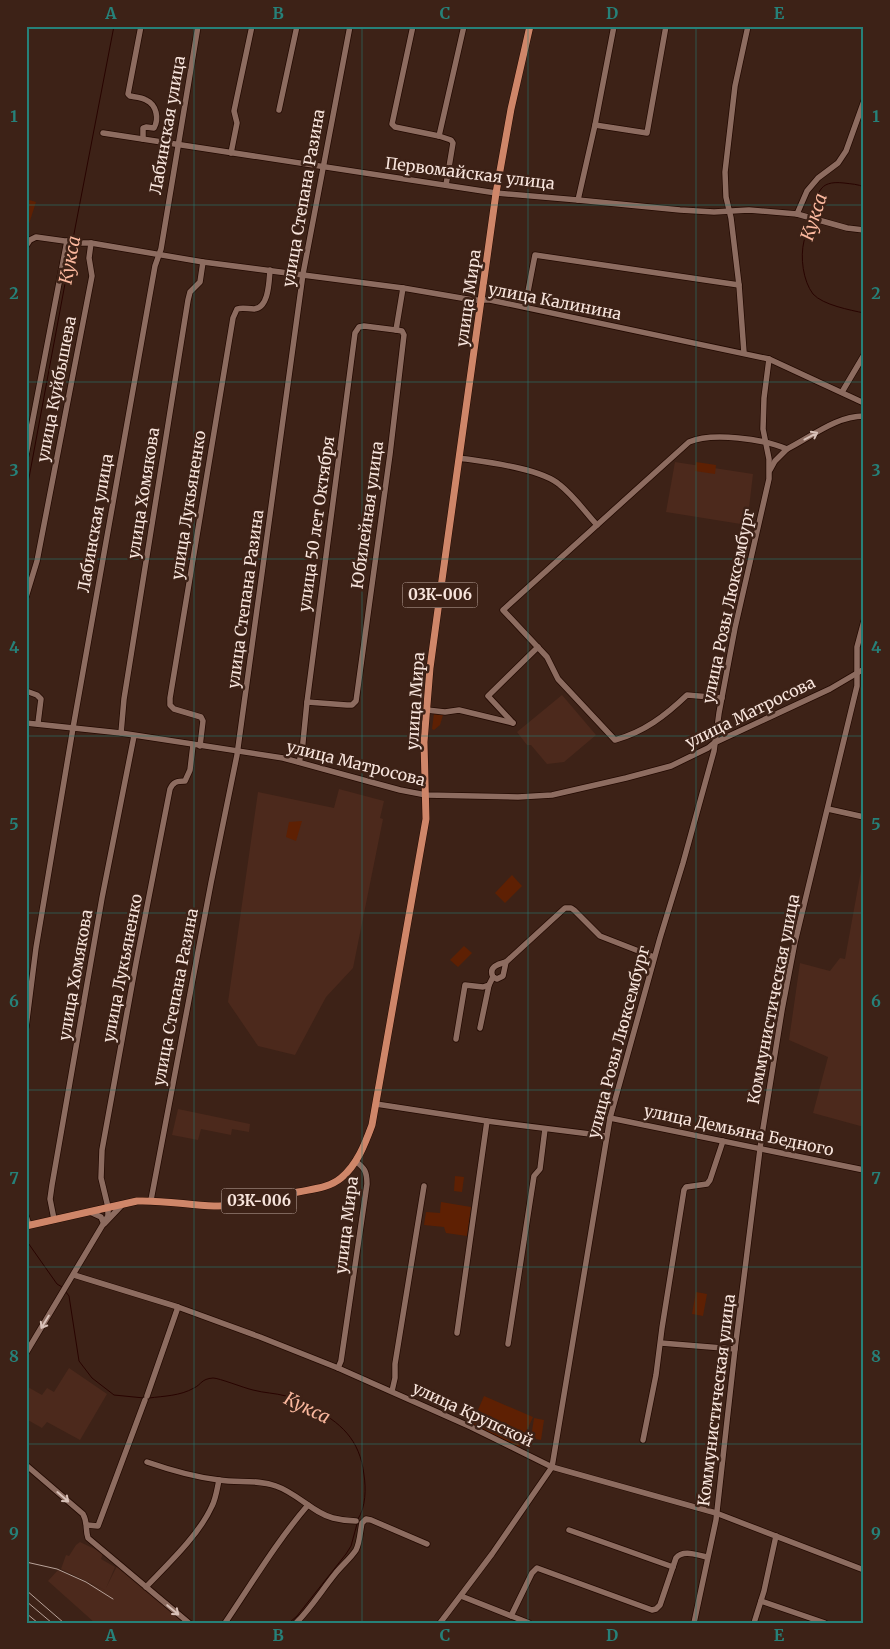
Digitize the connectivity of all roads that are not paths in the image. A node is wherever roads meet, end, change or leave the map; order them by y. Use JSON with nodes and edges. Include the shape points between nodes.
{"nodes":[{"id":1,"x":141,"y":26,"type":"edge"},
{"id":2,"x":198,"y":26,"type":"edge"},
{"id":3,"x":252,"y":26,"type":"edge"},
{"id":4,"x":297,"y":26,"type":"edge"},
{"id":5,"x":350,"y":26,"type":"edge"},
{"id":6,"x":413,"y":26,"type":"edge"},
{"id":7,"x":464,"y":26,"type":"edge"},
{"id":8,"x":530,"y":26,"type":"edge"},
{"id":9,"x":614,"y":26,"type":"edge"},
{"id":10,"x":666,"y":26,"type":"edge"},
{"id":11,"x":748,"y":26,"type":"edge"},
{"id":12,"x":864,"y":101,"type":"edge"},
{"id":13,"x":278,"y":110,"type":"dead end"},
{"id":14,"x":595,"y":124,"type":"junction"},
{"id":15,"x":103,"y":133,"type":"dead end"},
{"id":16,"x":439,"y":136,"type":"junction"},
{"id":17,"x":143,"y":139,"type":"junction"},
{"id":18,"x":178,"y":145,"type":"junction"},
{"id":19,"x":231,"y":153,"type":"junction"},
{"id":20,"x":322,"y":167,"type":"junction"},
{"id":21,"x":446,"y":185,"type":"junction"},
{"id":22,"x":496,"y":193,"type":"junction"},
{"id":23,"x":578,"y":200,"type":"junction"},
{"id":24,"x":729,"y":212,"type":"junction"},
{"id":25,"x":797,"y":214,"type":"junction"},
{"id":26,"x":864,"y":230,"type":"edge"},
{"id":27,"x":69,"y":241,"type":"junction"},
{"id":28,"x":91,"y":242,"type":"junction"},
{"id":29,"x":27,"y":246,"type":"edge"},
{"id":30,"x":159,"y":255,"type":"junction"},
{"id":31,"x":203,"y":262,"type":"junction"},
{"id":32,"x":270,"y":270,"type":"junction"},
{"id":33,"x":303,"y":274,"type":"junction"},
{"id":34,"x":739,"y":285,"type":"junction"},
{"id":35,"x":404,"y":288,"type":"junction"},
{"id":36,"x":481,"y":300,"type":"junction"},
{"id":37,"x":525,"y":308,"type":"junction"},
{"id":38,"x":396,"y":330,"type":"junction"},
{"id":39,"x":744,"y":353,"type":"junction"},
{"id":40,"x":864,"y":355,"type":"edge"},
{"id":41,"x":769,"y":359,"type":"junction"},
{"id":42,"x":842,"y":392,"type":"junction"},
{"id":43,"x":864,"y":402,"type":"edge"},
{"id":44,"x":864,"y":416,"type":"edge"},
{"id":45,"x":766,"y":442,"type":"junction"},
{"id":46,"x":787,"y":449,"type":"junction"},
{"id":47,"x":26,"y":455,"type":"edge"},
{"id":48,"x":459,"y":458,"type":"junction"},
{"id":49,"x":770,"y":470,"type":"junction"},
{"id":50,"x":597,"y":525,"type":"junction"},
{"id":51,"x":26,"y":597,"type":"edge"},
{"id":52,"x":864,"y":621,"type":"edge"},
{"id":53,"x":538,"y":647,"type":"junction"},
{"id":54,"x":864,"y":669,"type":"edge"},
{"id":55,"x":857,"y":674,"type":"junction"},
{"id":56,"x":26,"y":691,"type":"edge"},
{"id":57,"x":722,"y":698,"type":"junction"},
{"id":58,"x":307,"y":702,"type":"junction"},
{"id":59,"x":427,"y":710,"type":"junction"},
{"id":60,"x":26,"y":723,"type":"edge"},
{"id":61,"x":38,"y":723,"type":"junction"},
{"id":62,"x":73,"y":728,"type":"junction"},
{"id":63,"x":121,"y":733,"type":"junction"},
{"id":64,"x":134,"y":736,"type":"junction"},
{"id":65,"x":714,"y":743,"type":"junction"},
{"id":66,"x":193,"y":745,"type":"junction"},
{"id":67,"x":200,"y":746,"type":"junction"},
{"id":68,"x":238,"y":751,"type":"junction"},
{"id":69,"x":298,"y":762,"type":"junction"},
{"id":70,"x":426,"y":795,"type":"junction"},
{"id":71,"x":828,"y":809,"type":"junction"},
{"id":72,"x":864,"y":817,"type":"edge"},
{"id":73,"x":654,"y":957,"type":"junction"},
{"id":74,"x":506,"y":962,"type":"junction"},
{"id":75,"x":493,"y":978,"type":"junction"},
{"id":76,"x":489,"y":985,"type":"junction"},
{"id":77,"x":26,"y":1027,"type":"edge"},
{"id":78,"x":480,"y":1028,"type":"dead end"},
{"id":79,"x":456,"y":1039,"type":"dead end"},
{"id":80,"x":376,"y":1104,"type":"junction"},
{"id":81,"x":610,"y":1118,"type":"junction"},
{"id":82,"x":487,"y":1121,"type":"junction"},
{"id":83,"x":545,"y":1129,"type":"junction"},
{"id":84,"x":606,"y":1136,"type":"junction"},
{"id":85,"x":723,"y":1141,"type":"junction"},
{"id":86,"x":760,"y":1149,"type":"junction"},
{"id":87,"x":355,"y":1161,"type":"junction"},
{"id":88,"x":864,"y":1170,"type":"edge"},
{"id":89,"x":424,"y":1186,"type":"dead end"},
{"id":90,"x":152,"y":1200,"type":"junction"},
{"id":91,"x":124,"y":1204,"type":"junction"},
{"id":92,"x":108,"y":1207,"type":"junction"},
{"id":93,"x":89,"y":1211,"type":"junction"},
{"id":94,"x":26,"y":1216,"type":"edge"},
{"id":95,"x":54,"y":1219,"type":"junction"},
{"id":96,"x":104,"y":1224,"type":"junction"},
{"id":97,"x":28,"y":1226,"type":"edge"},
{"id":98,"x":74,"y":1275,"type":"junction"},
{"id":99,"x":178,"y":1307,"type":"junction"},
{"id":100,"x":457,"y":1332,"type":"dead end"},
{"id":101,"x":661,"y":1343,"type":"junction"},
{"id":102,"x":508,"y":1344,"type":"dead end"},
{"id":103,"x":735,"y":1349,"type":"junction"},
{"id":104,"x":26,"y":1353,"type":"edge"},
{"id":105,"x":338,"y":1368,"type":"junction"},
{"id":106,"x":392,"y":1391,"type":"junction"},
{"id":107,"x":643,"y":1440,"type":"dead end"},
{"id":108,"x":147,"y":1462,"type":"dead end"},
{"id":109,"x":26,"y":1465,"type":"edge"},
{"id":110,"x":552,"y":1467,"type":"junction"},
{"id":111,"x":219,"y":1480,"type":"junction"},
{"id":112,"x":308,"y":1505,"type":"junction"},
{"id":113,"x":716,"y":1513,"type":"junction"},
{"id":114,"x":359,"y":1522,"type":"junction"},
{"id":115,"x":87,"y":1525,"type":"junction"},
{"id":116,"x":569,"y":1530,"type":"dead end"},
{"id":117,"x":776,"y":1536,"type":"junction"},
{"id":118,"x":427,"y":1544,"type":"dead end"},
{"id":119,"x":707,"y":1557,"type":"junction"},
{"id":120,"x":673,"y":1567,"type":"junction"},
{"id":121,"x":864,"y":1570,"type":"edge"},
{"id":122,"x":146,"y":1587,"type":"junction"},
{"id":123,"x":461,"y":1596,"type":"junction"},
{"id":124,"x":761,"y":1601,"type":"junction"},
{"id":125,"x":511,"y":1616,"type":"junction"},
{"id":126,"x":189,"y":1623,"type":"edge"},
{"id":127,"x":225,"y":1623,"type":"edge"},
{"id":128,"x":296,"y":1623,"type":"edge"},
{"id":129,"x":440,"y":1623,"type":"edge"},
{"id":130,"x":529,"y":1623,"type":"edge"},
{"id":131,"x":694,"y":1623,"type":"edge"},
{"id":132,"x":754,"y":1623,"type":"edge"},
{"id":133,"x":825,"y":1623,"type":"edge"}],
"edges":[{"from":1,"to":17,"type":"street","via":[[128,94],[148,101],[157,115],[154,128],[143,128]]},
{"from":2,"to":18,"type":"street","name":"Лабинская улица"},
{"from":3,"to":19,"type":"street","via":[[234,112],[236,124]]},
{"from":4,"to":13,"type":"street"},
{"from":5,"to":20,"type":"street","name":"улица Степана Разина"},
{"from":6,"to":16,"type":"street","via":[[392,124]]},
{"from":7,"to":16,"type":"street"},
{"from":8,"to":22,"type":"main road","name":"улица Мира","number":"03К-006"},
{"from":9,"to":14,"type":"street"},
{"from":10,"to":14,"type":"street","via":[[647,133]]},
{"from":11,"to":24,"type":"street","via":[[735,86],[725,172]]},
{"from":12,"to":25,"type":"street","via":[[846,151],[838,163],[807,191]]},
{"from":14,"to":23,"type":"street"},
{"from":15,"to":17,"type":"street","name":"Первомайская улица"},
{"from":16,"to":21,"type":"street","via":[[452,143]]},
{"from":17,"to":18,"type":"street","name":"Первомайская улица"},
{"from":18,"to":19,"type":"street","name":"Первомайская улица"},
{"from":18,"to":30,"type":"street","name":"Лабинская улица"},
{"from":19,"to":20,"type":"street","name":"Первомайская улица"},
{"from":20,"to":21,"type":"street","name":"Первомайская улица"},
{"from":20,"to":33,"type":"street","name":"улица Степана Разина"},
{"from":21,"to":22,"type":"street","name":"Первомайская улица"},
{"from":22,"to":23,"type":"street","name":"Первомайская улица"},
{"from":22,"to":36,"type":"main road","name":"улица Мира","number":"03К-006"},
{"from":23,"to":24,"type":"street","name":"Первомайская улица"},
{"from":24,"to":25,"type":"street","name":"Первомайская улица","via":[[749,210]]},
{"from":24,"to":34,"type":"street"},
{"from":25,"to":26,"type":"street","name":"Первомайская улица"},
{"from":27,"to":28,"type":"street","name":"улица Калинина"},
{"from":27,"to":29,"type":"street","name":"улица Калинина","via":[[36,237]]},
{"from":27,"to":47,"type":"street"},
{"from":28,"to":30,"type":"street","name":"улица Калинина"},
{"from":28,"to":51,"type":"street","name":"улица Куйбышева","via":[[92,276],[37,562]]},
{"from":30,"to":31,"type":"street","name":"улица Калинина"},
{"from":30,"to":62,"type":"street","name":"Лабинская улица"},
{"from":31,"to":32,"type":"street","name":"улица Калинина"},
{"from":31,"to":63,"type":"street","name":"улица Хомякова","via":[[200,282],[190,292],[188,300]]},
{"from":32,"to":33,"type":"street","name":"улица Калинина"},
{"from":32,"to":67,"type":"street","name":"улица Лукьяненко","via":[[262,306],[241,308],[233,318],[170,698],[174,709],[200,717],[203,721]]},
{"from":33,"to":35,"type":"street","name":"улица Калинина"},
{"from":33,"to":68,"type":"street","name":"улица Степана Разина"},
{"from":34,"to":37,"type":"street","via":[[535,255]]},
{"from":34,"to":39,"type":"street"},
{"from":35,"to":36,"type":"street","name":"улица Калинина"},
{"from":35,"to":38,"type":"street","name":"Юбилейная улица"},
{"from":36,"to":37,"type":"street","name":"улица Калинина"},
{"from":36,"to":48,"type":"main road","name":"улица Мира","number":"03К-006"},
{"from":37,"to":39,"type":"street","name":"улица Калинина"},
{"from":38,"to":58,"type":"street","name":"улица 50 лет Октября","via":[[364,326],[355,333]]},
{"from":38,"to":58,"type":"street","name":"Юбилейная улица","via":[[404,335],[356,701],[352,705]]},
{"from":39,"to":41,"type":"street","name":"улица Калинина"},
{"from":40,"to":42,"type":"street"},
{"from":41,"to":42,"type":"street","name":"улица Калинина"},
{"from":41,"to":45,"type":"street","name":"улица Розы Люксембург","via":[[763,429]]},
{"from":42,"to":43,"type":"street","name":"улица Калинина"},
{"from":46,"to":44,"type":"street","one_way":true,"via":[[843,419]]},
{"from":45,"to":46,"type":"street"},
{"from":45,"to":49,"type":"street","name":"улица Розы Люксембург"},
{"from":45,"to":50,"type":"street","via":[[714,437],[689,442]]},
{"from":46,"to":49,"type":"street","name":"улица Розы Люксембург"},
{"from":48,"to":50,"type":"street","via":[[514,467],[548,477],[561,485]]},
{"from":48,"to":59,"type":"main road","name":"улица Мира","number":"03К-006"},
{"from":49,"to":57,"type":"street","name":"улица Розы Люксембург"},
{"from":50,"to":53,"type":"street","via":[[503,610]]},
{"from":52,"to":55,"type":"street","name":"Коммунистическая улица","via":[[858,647]]},
{"from":53,"to":57,"type":"street","via":[[558,679],[615,740],[655,723],[687,695]]},
{"from":53,"to":59,"type":"street","via":[[488,696],[513,723],[459,710]]},
{"from":54,"to":55,"type":"street","name":"улица Матросова"},
{"from":55,"to":65,"type":"street","name":"улица Матросова"},
{"from":55,"to":71,"type":"street","name":"Коммунистическая улица","via":[[857,686]]},
{"from":56,"to":61,"type":"street","via":[[41,699]]},
{"from":57,"to":65,"type":"street","name":"улица Розы Люксембург"},
{"from":58,"to":69,"type":"street","name":"улица 50 лет Октября"},
{"from":59,"to":70,"type":"main road","name":"улица Мира","number":"03К-006","via":[[424,742]]},
{"from":60,"to":61,"type":"street","name":"улица Матросова"},
{"from":61,"to":62,"type":"street","name":"улица Матросова"},
{"from":62,"to":63,"type":"street","name":"улица Матросова"},
{"from":62,"to":77,"type":"street","name":"Лабинская улица"},
{"from":63,"to":64,"type":"street","name":"улица Матросова"},
{"from":64,"to":66,"type":"street","name":"улица Матросова"},
{"from":64,"to":95,"type":"street","name":"улица Хомякова","via":[[52,1185],[50,1199]]},
{"from":65,"to":70,"type":"street","name":"улица Матросова","via":[[671,766],[552,795]]},
{"from":65,"to":73,"type":"street","name":"улица Розы Люксембург","via":[[683,863]]},
{"from":66,"to":67,"type":"street","name":"улица Матросова"},
{"from":66,"to":92,"type":"street","name":"улица Лукьяненко","via":[[188,776],[172,784],[170,789],[136,963],[102,1150],[101,1178]]},
{"from":67,"to":68,"type":"street","name":"улица Матросова"},
{"from":68,"to":69,"type":"street","name":"улица Матросова"},
{"from":68,"to":90,"type":"street","name":"улица Степана Разина"},
{"from":69,"to":70,"type":"street","name":"улица Матросова"},
{"from":70,"to":80,"type":"main road","name":"улица Мира","number":"03К-006","via":[[426,819]]},
{"from":71,"to":72,"type":"street"},
{"from":71,"to":86,"type":"street","name":"Коммунистическая улица","via":[[795,942]]},
{"from":73,"to":74,"type":"street","via":[[600,936],[574,910],[565,908]]},
{"from":73,"to":81,"type":"street","name":"улица Розы Люксембург"},
{"from":74,"to":75,"type":"street","via":[[503,976]]},
{"from":74,"to":75,"type":"street","via":[[492,968]]},
{"from":75,"to":76,"type":"street"},
{"from":76,"to":78,"type":"street"},
{"from":76,"to":79,"type":"street","via":[[465,985]]},
{"from":80,"to":82,"type":"street"},
{"from":80,"to":87,"type":"main road","name":"улица Мира","number":"03К-006","via":[[365,1144]]},
{"from":81,"to":84,"type":"street","name":"улица Розы Люксембург"},
{"from":81,"to":85,"type":"street","name":"улица Демьяна Бедного"},
{"from":82,"to":83,"type":"street"},
{"from":82,"to":100,"type":"street"},
{"from":83,"to":84,"type":"street"},
{"from":83,"to":102,"type":"street","via":[[540,1169],[534,1176]]},
{"from":84,"to":110,"type":"street","name":"улица Розы Люксембург"},
{"from":85,"to":86,"type":"street","name":"улица Демьяна Бедного"},
{"from":85,"to":101,"type":"street","via":[[707,1184],[686,1186],[684,1190]]},
{"from":86,"to":88,"type":"street","name":"улица Демьяна Бедного"},
{"from":86,"to":103,"type":"street","name":"Коммунистическая улица"},
{"from":87,"to":90,"type":"main road","number":"03К-006","via":[[342,1177],[324,1187],[254,1202],[214,1206]]},
{"from":87,"to":105,"type":"street","name":"улица Мира","via":[[365,1169],[367,1184]]},
{"from":89,"to":106,"type":"street"},
{"from":90,"to":91,"type":"main road","number":"03К-006"},
{"from":91,"to":92,"type":"main road","number":"03К-006"},
{"from":91,"to":96,"type":"street"},
{"from":92,"to":93,"type":"main road","number":"03К-006"},
{"from":92,"to":96,"type":"street"},
{"from":93,"to":95,"type":"main road","number":"03К-006"},
{"from":93,"to":96,"type":"street","via":[[101,1218]]},
{"from":94,"to":97,"type":"street"},
{"from":95,"to":97,"type":"main road","number":"03К-006"},
{"from":96,"to":98,"type":"street"},
{"from":98,"to":99,"type":"street","name":"улица Крупской"},
{"from":98,"to":104,"type":"street","one_way":true},
{"from":99,"to":105,"type":"street","name":"улица Крупской"},
{"from":99,"to":115,"type":"street","via":[[98,1526]]},
{"from":101,"to":103,"type":"street"},
{"from":101,"to":107,"type":"street"},
{"from":103,"to":113,"type":"street","name":"Коммунистическая улица"},
{"from":105,"to":106,"type":"street","name":"улица Крупской"},
{"from":106,"to":110,"type":"street","name":"улица Крупской"},
{"from":108,"to":111,"type":"street"},
{"from":109,"to":115,"type":"street","one_way":true,"via":[[83,1514]]},
{"from":110,"to":113,"type":"street","name":"улица Крупской"},
{"from":110,"to":123,"type":"street","name":"улица Розы Люксембург"},
{"from":111,"to":112,"type":"street","via":[[262,1482],[298,1496]]},
{"from":111,"to":122,"type":"street","via":[[212,1507],[201,1524]]},
{"from":112,"to":114,"type":"street","via":[[332,1518]]},
{"from":112,"to":127,"type":"street"},
{"from":113,"to":117,"type":"street","name":"улица Крупской"},
{"from":113,"to":119,"type":"street","name":"Коммунистическая улица"},
{"from":114,"to":118,"type":"street","via":[[371,1520]]},
{"from":114,"to":128,"type":"street","via":[[355,1551]]},
{"from":115,"to":122,"type":"street","via":[[88,1538]]},
{"from":116,"to":120,"type":"street"},
{"from":117,"to":121,"type":"street","name":"улица Крупской"},
{"from":117,"to":124,"type":"street"},
{"from":119,"to":120,"type":"street","via":[[679,1554]]},
{"from":119,"to":131,"type":"street","name":"Коммунистическая улица"},
{"from":120,"to":125,"type":"street","via":[[660,1605],[652,1610],[537,1568]]},
{"from":122,"to":126,"type":"street","one_way":true},
{"from":123,"to":125,"type":"street"},
{"from":123,"to":129,"type":"street","name":"улица Розы Люксембург"},
{"from":124,"to":132,"type":"street"},
{"from":124,"to":133,"type":"street"},
{"from":125,"to":130,"type":"street"}]}
